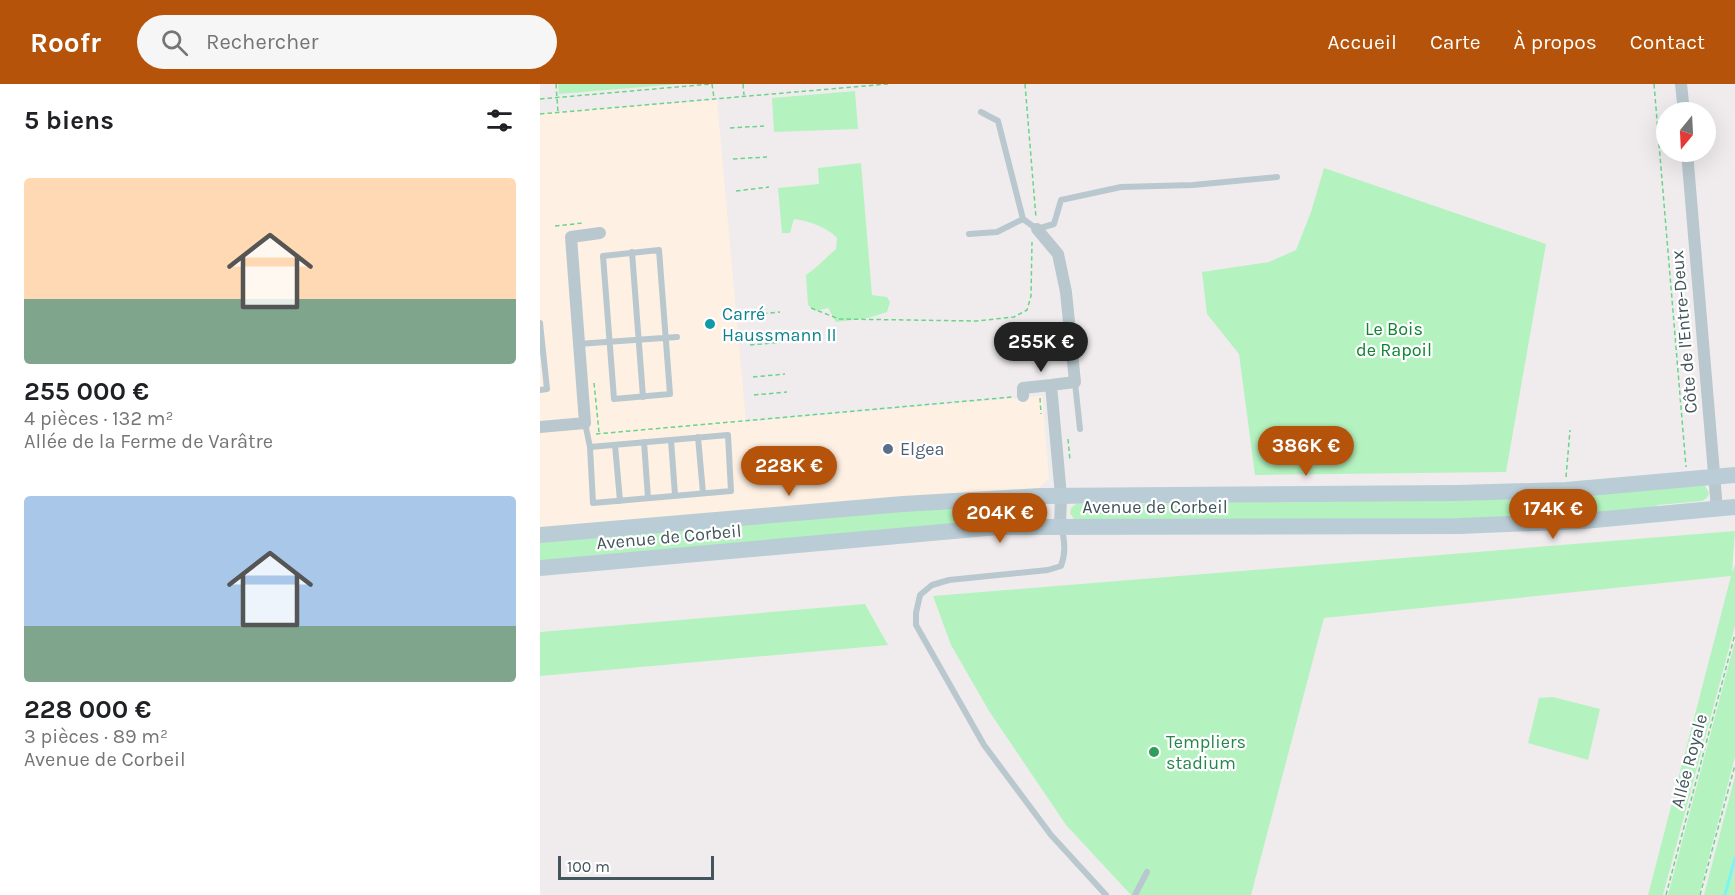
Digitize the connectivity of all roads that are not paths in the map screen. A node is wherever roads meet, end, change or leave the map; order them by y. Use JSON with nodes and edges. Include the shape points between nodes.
{"nodes":[{"id":1,"x":1681,"y":84,"type":"edge"},
{"id":2,"x":1682,"y":102,"type":"edge"},
{"id":3,"x":981,"y":112,"type":"dead end"},
{"id":4,"x":1688,"y":162,"type":"edge"},
{"id":5,"x":1276,"y":177,"type":"dead end"},
{"id":6,"x":1023,"y":219,"type":"junction"},
{"id":7,"x":1037,"y":229,"type":"junction"},
{"id":8,"x":600,"y":233,"type":"dead end"},
{"id":9,"x":969,"y":234,"type":"dead end"},
{"id":10,"x":632,"y":252,"type":"junction"},
{"id":11,"x":540,"y":323,"type":"edge"},
{"id":12,"x":677,"y":337,"type":"dead end"},
{"id":13,"x":666,"y":338,"type":"junction"},
{"id":14,"x":638,"y":340,"type":"junction"},
{"id":15,"x":609,"y":341,"type":"junction"},
{"id":16,"x":578,"y":344,"type":"junction"},
{"id":17,"x":1075,"y":382,"type":"junction"},
{"id":18,"x":1051,"y":389,"type":"junction"},
{"id":19,"x":540,"y":390,"type":"edge"},
{"id":20,"x":1023,"y":396,"type":"road end"},
{"id":21,"x":643,"y":397,"type":"junction"},
{"id":22,"x":540,"y":427,"type":"edge"},
{"id":23,"x":586,"y":429,"type":"junction"},
{"id":24,"x":1080,"y":429,"type":"road end"},
{"id":25,"x":698,"y":437,"type":"junction"},
{"id":26,"x":671,"y":440,"type":"junction"},
{"id":27,"x":644,"y":442,"type":"junction"},
{"id":28,"x":615,"y":445,"type":"junction"},
{"id":29,"x":590,"y":447,"type":"junction"},
{"id":30,"x":1735,"y":475,"type":"edge"},
{"id":31,"x":1715,"y":477,"type":"junction"},
{"id":32,"x":703,"y":493,"type":"junction"},
{"id":33,"x":675,"y":495,"type":"junction"},
{"id":34,"x":1060,"y":496,"type":"junction"},
{"id":35,"x":648,"y":498,"type":"junction"},
{"id":36,"x":620,"y":501,"type":"junction"},
{"id":37,"x":1735,"y":507,"type":"edge"},
{"id":38,"x":1717,"y":509,"type":"junction"},
{"id":39,"x":1060,"y":527,"type":"junction"},
{"id":40,"x":540,"y":535,"type":"edge"},
{"id":41,"x":540,"y":568,"type":"edge"},
{"id":42,"x":1147,"y":872,"type":"dead end"},
{"id":43,"x":1106,"y":895,"type":"edge"},
{"id":44,"x":1135,"y":895,"type":"edge"}],
"edges":[{"from":1,"to":2,"type":"street"},
{"from":3,"to":6,"type":"lane","via":[[998,121]]},
{"from":4,"to":31,"type":"street","name":"Côte de l'Entre-Deux"},
{"from":5,"to":7,"type":"lane","via":[[1121,187],[1061,200],[1054,224]]},
{"from":6,"to":7,"type":"lane"},
{"from":6,"to":9,"type":"lane","via":[[997,232]]},
{"from":7,"to":17,"type":"street","via":[[1058,254]]},
{"from":8,"to":16,"type":"street","via":[[571,237]]},
{"from":10,"to":13,"type":"lane","via":[[659,250]]},
{"from":10,"to":14,"type":"lane"},
{"from":10,"to":15,"type":"lane","via":[[603,256]]},
{"from":11,"to":19,"type":"lane","via":[[547,389]]},
{"from":12,"to":13,"type":"lane"},
{"from":13,"to":14,"type":"lane"},
{"from":13,"to":21,"type":"lane","via":[[670,394]]},
{"from":14,"to":15,"type":"lane"},
{"from":14,"to":21,"type":"lane"},
{"from":15,"to":16,"type":"lane"},
{"from":15,"to":21,"type":"lane","via":[[614,399]]},
{"from":16,"to":23,"type":"street"},
{"from":17,"to":18,"type":"street"},
{"from":17,"to":24,"type":"lane"},
{"from":18,"to":20,"type":"street","via":[[1023,388]]},
{"from":18,"to":34,"type":"street"},
{"from":22,"to":23,"type":"street"},
{"from":23,"to":29,"type":"lane"},
{"from":25,"to":26,"type":"lane"},
{"from":25,"to":32,"type":"lane"},
{"from":25,"to":32,"type":"lane","via":[[728,435],[731,491]]},
{"from":26,"to":27,"type":"lane"},
{"from":26,"to":33,"type":"lane"},
{"from":27,"to":28,"type":"lane"},
{"from":27,"to":35,"type":"lane"},
{"from":28,"to":29,"type":"lane"},
{"from":28,"to":36,"type":"lane"},
{"from":29,"to":36,"type":"lane","via":[[594,503]]},
{"from":30,"to":31,"type":"main road","name":"Avenue de Corbeil"},
{"from":31,"to":34,"type":"main road","name":"Avenue de Corbeil","via":[[1566,490],[1457,494]]},
{"from":31,"to":38,"type":"street","name":"Côte de l'Entre-Deux"},
{"from":32,"to":33,"type":"lane"},
{"from":33,"to":35,"type":"lane"},
{"from":34,"to":39,"type":"street"},
{"from":34,"to":40,"type":"main road","name":"Avenue de Corbeil","via":[[903,504]]},
{"from":35,"to":36,"type":"lane"},
{"from":37,"to":38,"type":"main road","name":"Avenue de Corbeil"},
{"from":38,"to":39,"type":"main road","name":"Avenue de Corbeil","via":[[1583,521],[1460,526]]},
{"from":39,"to":41,"type":"main road","name":"Avenue de Corbeil","via":[[998,527]]},
{"from":39,"to":43,"type":"lane","via":[[1065,539],[1061,566],[932,585],[920,596],[916,625],[984,745],[1051,835]]},
{"from":42,"to":44,"type":"lane"}]}
